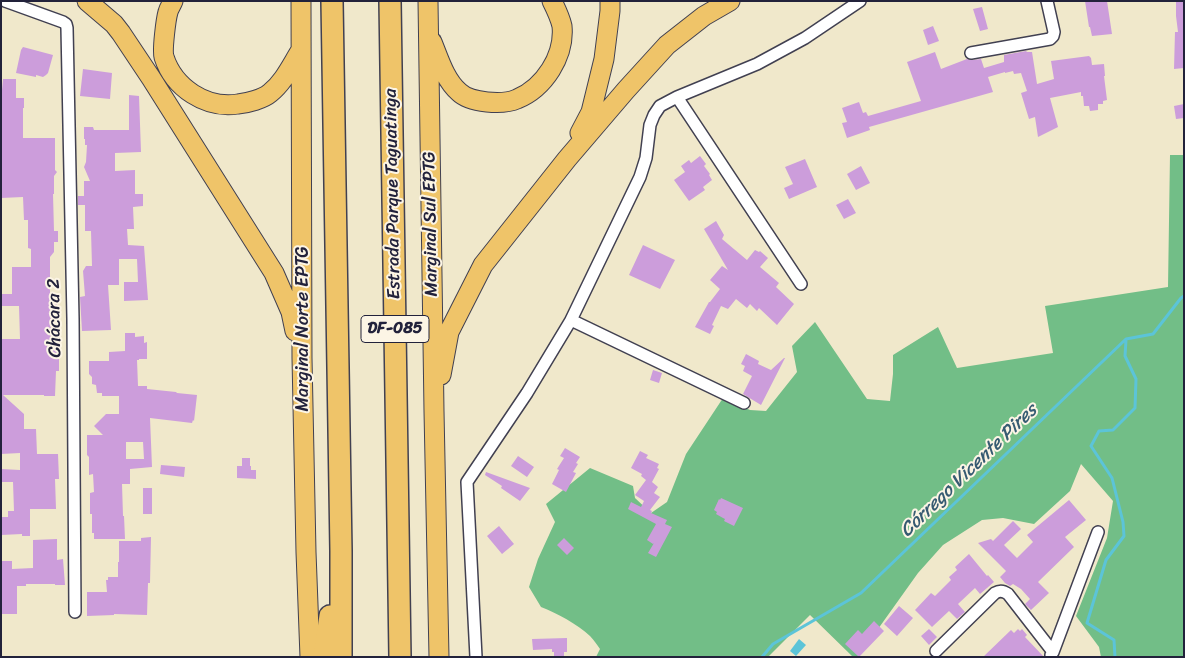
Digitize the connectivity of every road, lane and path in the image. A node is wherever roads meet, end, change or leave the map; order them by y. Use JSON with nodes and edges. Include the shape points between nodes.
{"nodes":[{"id":1,"x":5,"y":1,"type":"edge"},
{"id":2,"x":87,"y":1,"type":"edge"},
{"id":3,"x":174,"y":1,"type":"edge"},
{"id":4,"x":301,"y":1,"type":"edge"},
{"id":5,"x":332,"y":1,"type":"edge"},
{"id":6,"x":390,"y":1,"type":"edge"},
{"id":7,"x":428,"y":1,"type":"edge"},
{"id":8,"x":552,"y":1,"type":"edge"},
{"id":9,"x":610,"y":1,"type":"edge"},
{"id":10,"x":730,"y":1,"type":"edge"},
{"id":11,"x":860,"y":1,"type":"edge"},
{"id":12,"x":1047,"y":1,"type":"edge"},
{"id":13,"x":429,"y":34,"type":"junction"},
{"id":14,"x":302,"y":49,"type":"junction"},
{"id":15,"x":971,"y":53,"type":"dead end"},
{"id":16,"x":677,"y":97,"type":"junction"},
{"id":17,"x":567,"y":158,"type":"junction"},
{"id":18,"x":800,"y":284,"type":"dead end"},
{"id":19,"x":571,"y":320,"type":"junction"},
{"id":20,"x":302,"y":358,"type":"junction"},
{"id":21,"x":744,"y":403,"type":"dead end"},
{"id":22,"x":434,"y":411,"type":"junction"},
{"id":23,"x":1098,"y":532,"type":"dead end"},
{"id":24,"x":340,"y":551,"type":"junction"},
{"id":25,"x":74,"y":612,"type":"dead end"},
{"id":26,"x":936,"y":652,"type":"dead end"},
{"id":27,"x":1051,"y":654,"type":"edge"},
{"id":28,"x":310,"y":657,"type":"edge"},
{"id":29,"x":324,"y":657,"type":"edge"},
{"id":30,"x":341,"y":657,"type":"edge"},
{"id":31,"x":400,"y":657,"type":"edge"},
{"id":32,"x":439,"y":657,"type":"edge"},
{"id":33,"x":476,"y":657,"type":"edge"}],
"edges":[{"from":1,"to":25,"type":"street","name":"Chácara 2","via":[[66,24],[67,28]]},
{"from":2,"to":20,"type":"main road","via":[[121,33],[274,273],[291,312]]},
{"from":3,"to":14,"type":"main road","via":[[168,11],[164,55],[181,85],[213,104],[249,102],[270,94]]},
{"from":4,"to":14,"type":"main road","name":"Marginal Norte EPTG"},
{"from":5,"to":24,"type":"highway","number":"DF-085"},
{"from":6,"to":31,"type":"highway","name":"Estrada Parque Taguatinga","number":"DF-085"},
{"from":7,"to":13,"type":"main road","name":"Marginal Sul EPTG"},
{"from":8,"to":13,"type":"main road","via":[[562,26],[557,58],[548,75],[533,91],[516,100],[484,102],[460,94],[451,84]]},
{"from":9,"to":17,"type":"main road","via":[[604,59],[591,112]]},
{"from":10,"to":17,"type":"main road","via":[[704,16],[667,45]]},
{"from":11,"to":16,"type":"street","via":[[805,38],[757,64]]},
{"from":12,"to":15,"type":"street","via":[[1054,32],[1050,39]]},
{"from":13,"to":22,"type":"main road","name":"Marginal Sul EPTG"},
{"from":14,"to":20,"type":"main road","name":"Marginal Norte EPTG"},
{"from":16,"to":18,"type":"street"},
{"from":16,"to":19,"type":"street","via":[[660,106],[654,115],[640,177]]},
{"from":17,"to":22,"type":"main road","via":[[483,265],[449,332]]},
{"from":19,"to":21,"type":"street"},
{"from":19,"to":33,"type":"street","via":[[467,482]]},
{"from":20,"to":28,"type":"main road","name":"Marginal Norte EPTG"},
{"from":22,"to":32,"type":"main road","name":"Marginal Sul EPTG"},
{"from":23,"to":27,"type":"street"},
{"from":24,"to":29,"type":"highway"},
{"from":24,"to":30,"type":"highway","number":"DF-085"},
{"from":26,"to":27,"type":"street","via":[[999,591],[1008,594]]}]}
